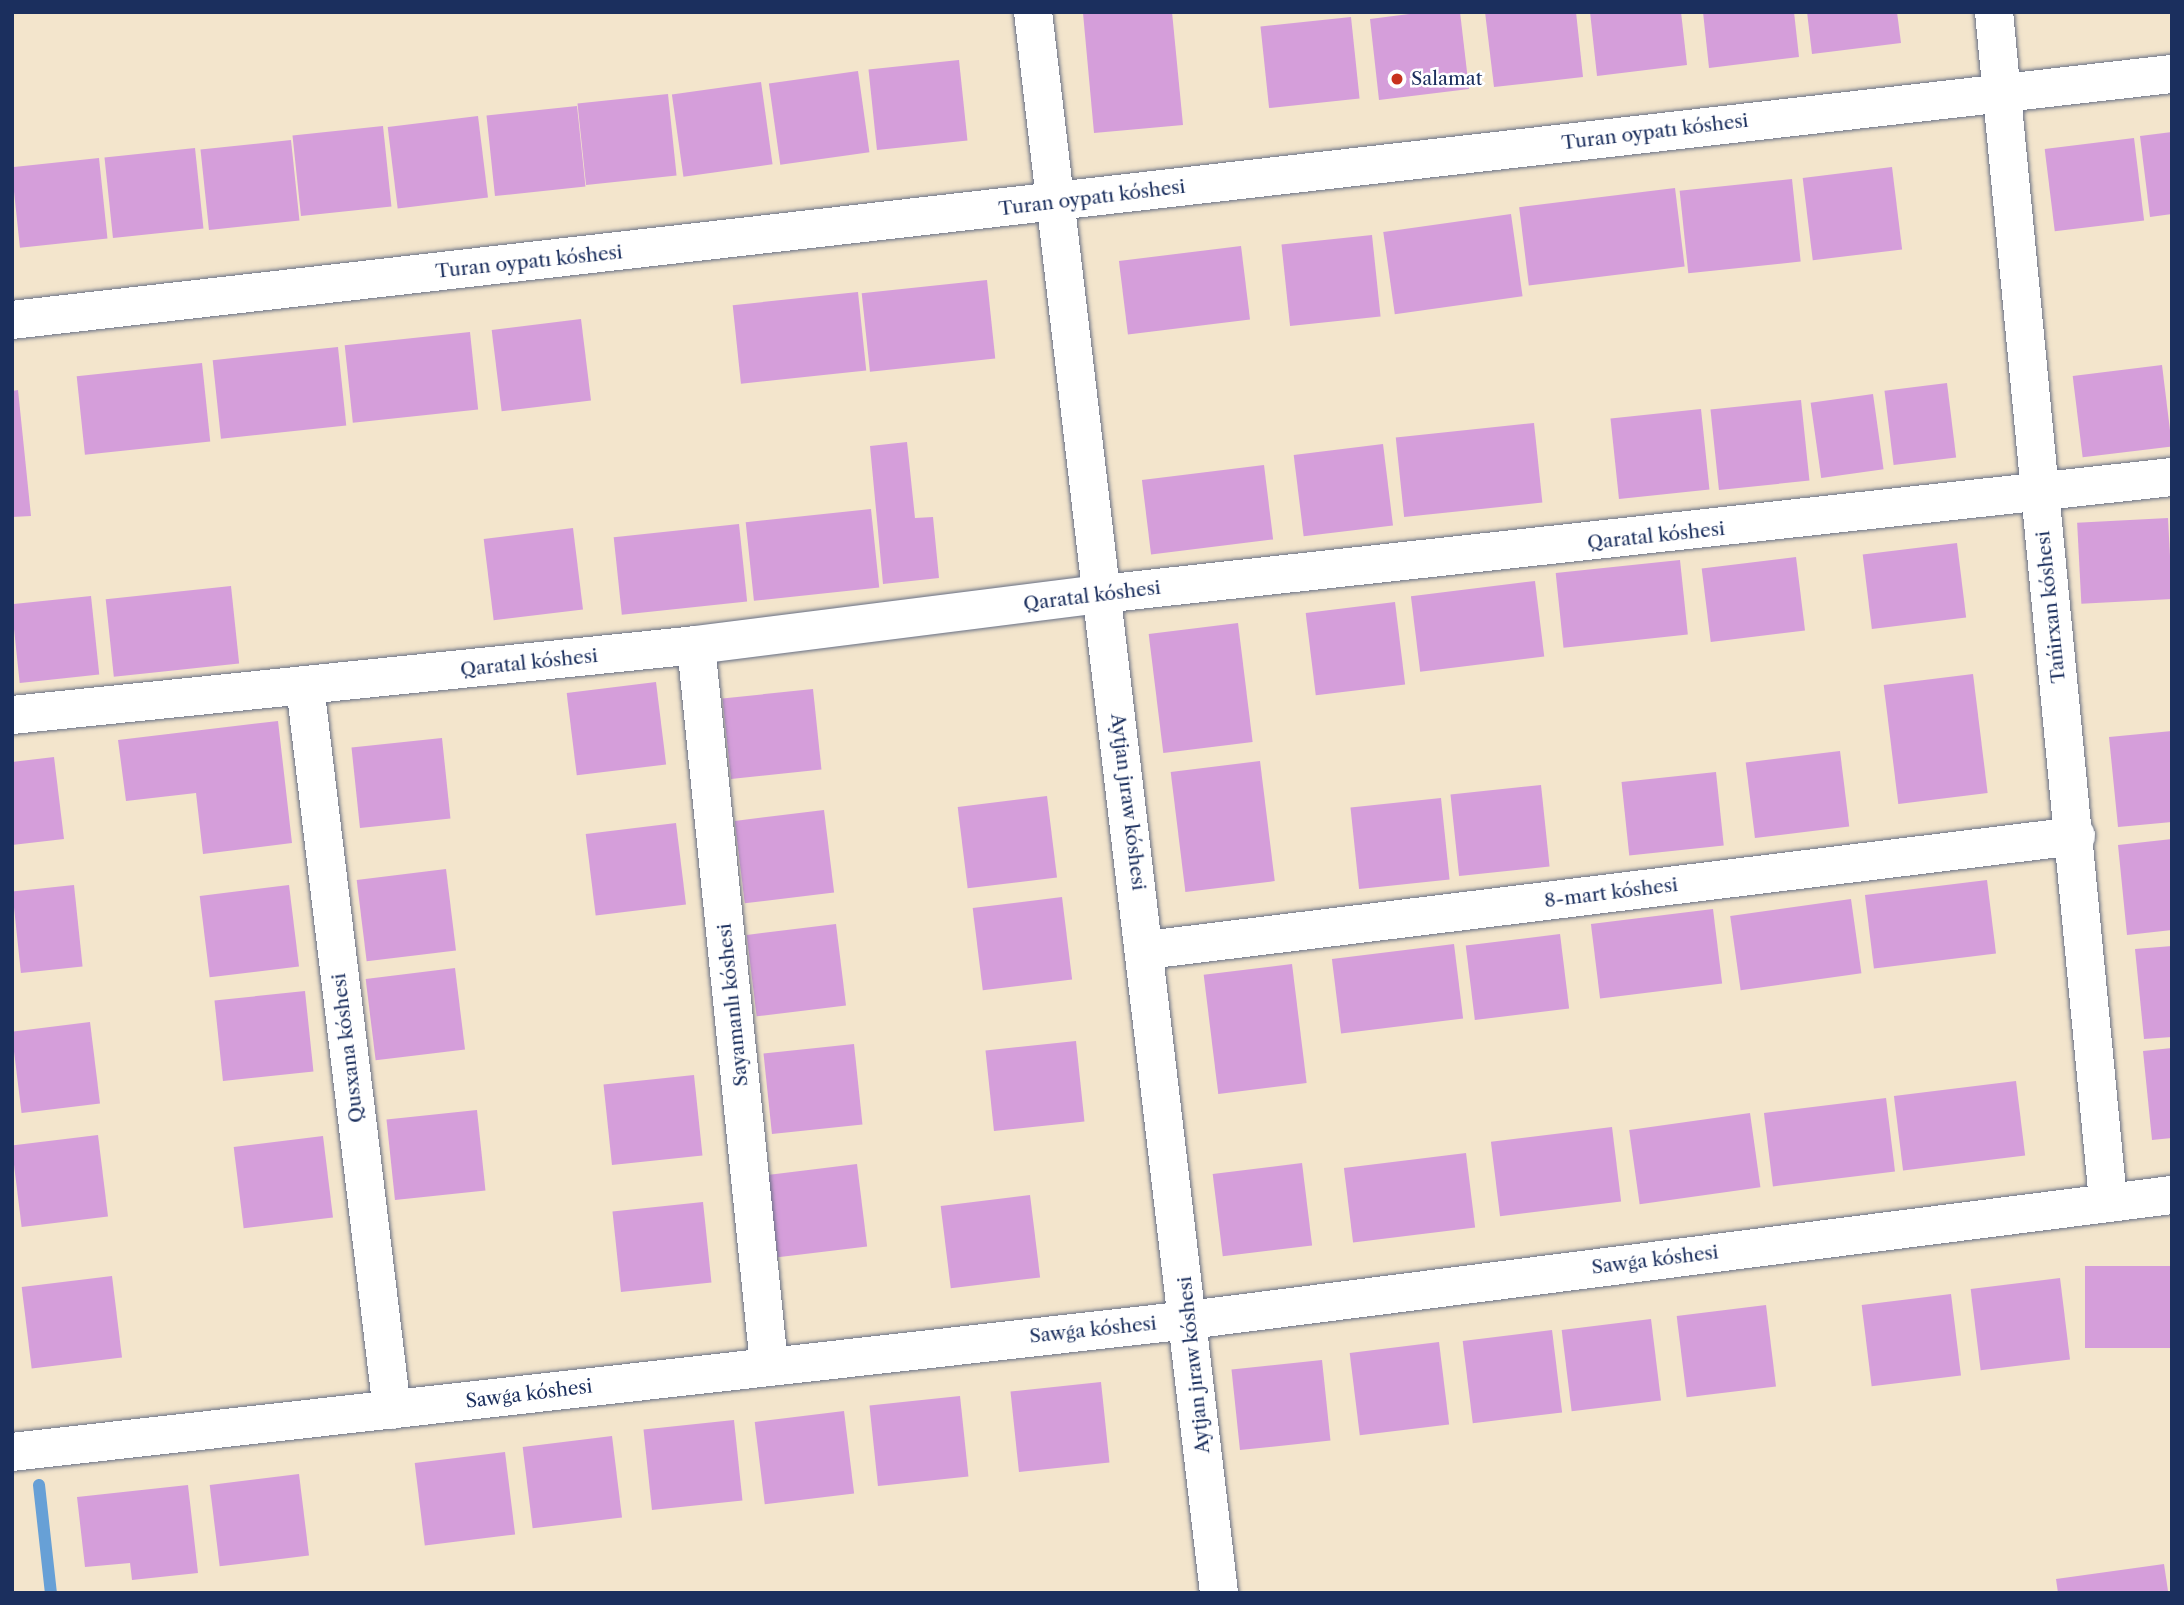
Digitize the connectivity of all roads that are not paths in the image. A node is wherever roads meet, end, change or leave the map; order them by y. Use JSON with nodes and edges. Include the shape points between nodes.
{"nodes":[{"id":1,"x":1033,"y":12,"type":"edge"},
{"id":2,"x":1994,"y":12,"type":"edge"},
{"id":3,"x":2172,"y":74,"type":"edge"},
{"id":4,"x":2003,"y":91,"type":"junction"},
{"id":5,"x":1054,"y":203,"type":"junction"},
{"id":6,"x":12,"y":320,"type":"edge"},
{"id":7,"x":2172,"y":477,"type":"edge"},
{"id":8,"x":2040,"y":495,"type":"junction"},
{"id":9,"x":1102,"y":594,"type":"junction"},
{"id":10,"x":696,"y":645,"type":"junction"},
{"id":11,"x":305,"y":686,"type":"junction"},
{"id":12,"x":12,"y":715,"type":"edge"},
{"id":13,"x":2076,"y":836,"type":"junction"},
{"id":14,"x":1146,"y":950,"type":"junction"},
{"id":15,"x":2172,"y":1195,"type":"edge"},
{"id":16,"x":2108,"y":1201,"type":"junction"},
{"id":17,"x":1189,"y":1320,"type":"junction"},
{"id":18,"x":769,"y":1365,"type":"junction"},
{"id":19,"x":392,"y":1410,"type":"junction"},
{"id":20,"x":12,"y":1452,"type":"edge"},
{"id":21,"x":1219,"y":1593,"type":"edge"}],
"edges":[{"from":1,"to":5,"type":"street","name":"Aytjan jıraw kóshesi"},
{"from":2,"to":4,"type":"street","name":"Tańirxan kóshesi"},
{"from":3,"to":4,"type":"street","name":"Turan oypatı kóshesi"},
{"from":4,"to":5,"type":"street","name":"Turan oypatı kóshesi"},
{"from":4,"to":8,"type":"street","name":"Tańirxan kóshesi"},
{"from":5,"to":6,"type":"street","name":"Turan oypatı kóshesi"},
{"from":5,"to":9,"type":"street","name":"Aytjan jıraw kóshesi"},
{"from":7,"to":8,"type":"street","name":"Qaratal kóshesi"},
{"from":8,"to":9,"type":"street","name":"Qaratal kóshesi"},
{"from":8,"to":13,"type":"street","name":"Tańirxan kóshesi"},
{"from":9,"to":10,"type":"street","name":"Qaratal kóshesi"},
{"from":9,"to":14,"type":"street","name":"Aytjan jıraw kóshesi"},
{"from":10,"to":11,"type":"street","name":"Qaratal kóshesi"},
{"from":10,"to":18,"type":"street","name":"Sayamanlı kóshesi"},
{"from":11,"to":12,"type":"street","name":"Qaratal kóshesi"},
{"from":11,"to":19,"type":"street","name":"Qusxana kóshesi"},
{"from":13,"to":14,"type":"street","name":"8-mart kóshesi"},
{"from":13,"to":16,"type":"street","name":"Tańirxan kóshesi"},
{"from":14,"to":17,"type":"street","name":"Aytjan jıraw kóshesi"},
{"from":15,"to":16,"type":"street","name":"Sawǵa kóshesi"},
{"from":16,"to":17,"type":"street","name":"Sawǵa kóshesi"},
{"from":17,"to":18,"type":"street","name":"Sawǵa kóshesi"},
{"from":17,"to":21,"type":"street","name":"Aytjan jıraw kóshesi"},
{"from":18,"to":19,"type":"street","name":"Sawǵa kóshesi"},
{"from":19,"to":20,"type":"street","name":"Sawǵa kóshesi"}]}
